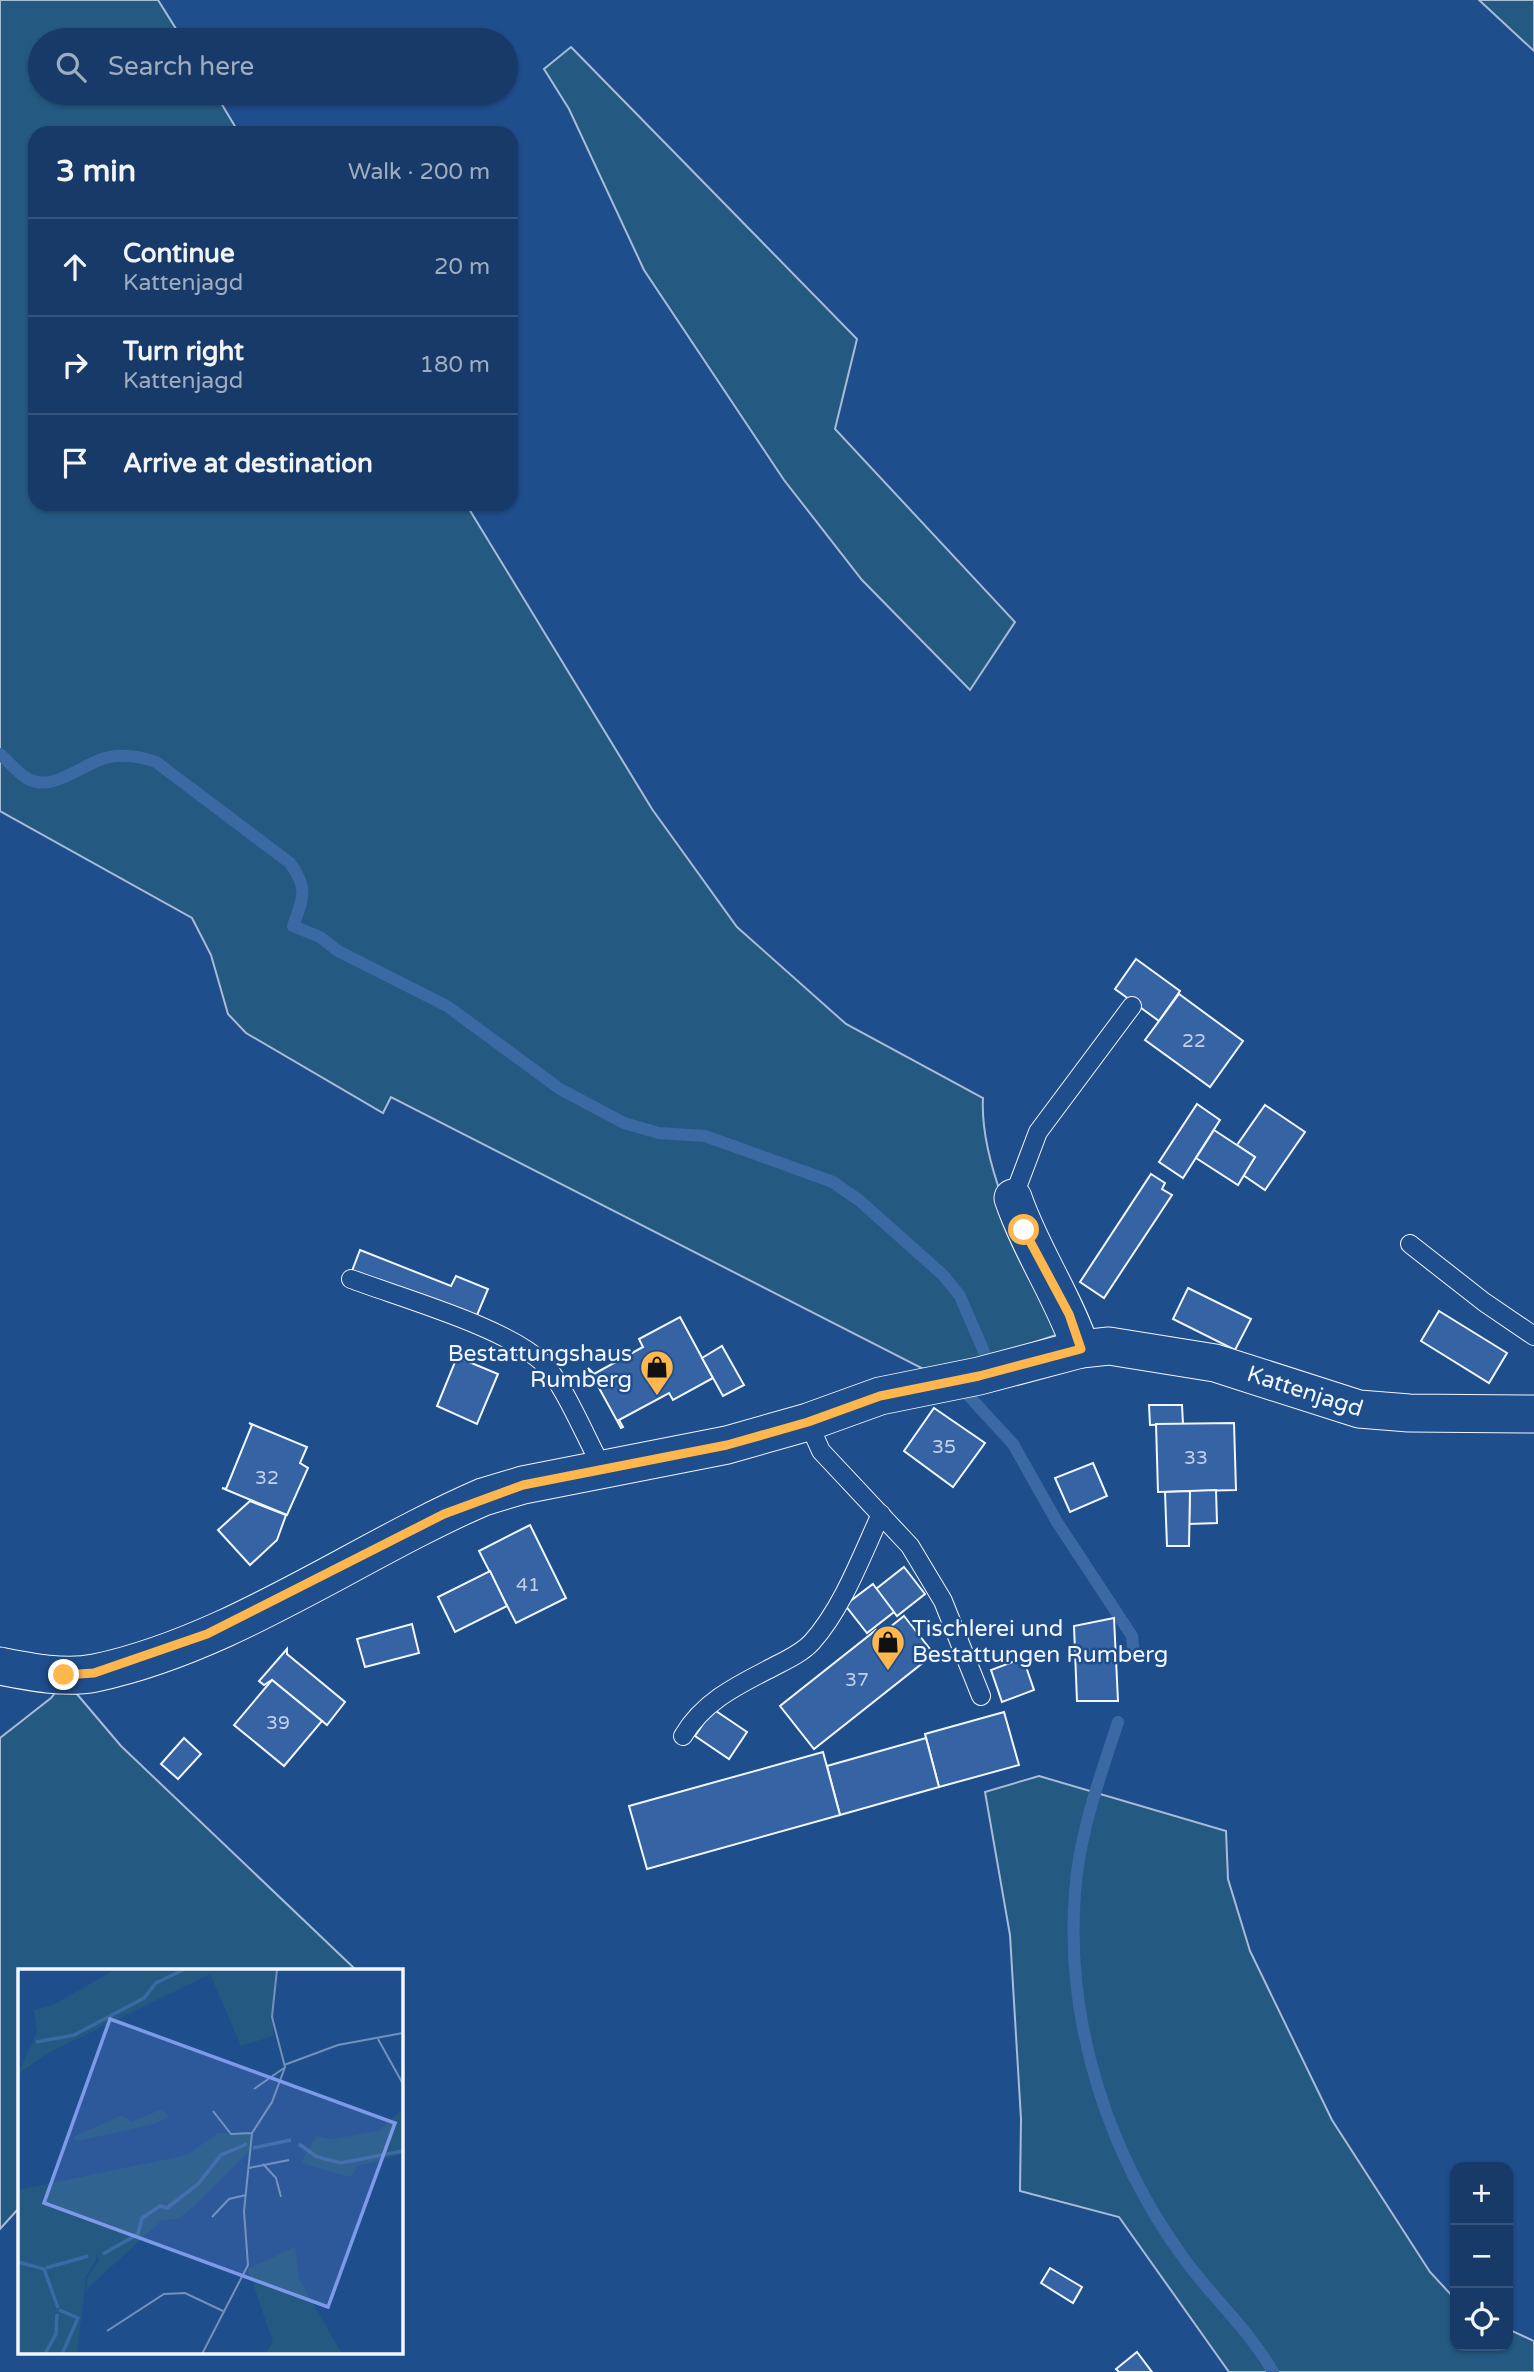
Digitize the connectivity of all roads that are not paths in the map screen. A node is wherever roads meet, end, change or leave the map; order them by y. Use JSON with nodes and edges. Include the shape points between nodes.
{"nodes":[{"id":1,"x":1132,"y":1006,"type":"dead end"},
{"id":2,"x":1013,"y":1198,"type":"joint"},
{"id":3,"x":1410,"y":1244,"type":"dead end"},
{"id":4,"x":351,"y":1279,"type":"dead end"},
{"id":5,"x":1534,"y":1336,"type":"edge"},
{"id":6,"x":1081,"y":1349,"type":"junction"},
{"id":7,"x":1534,"y":1414,"type":"edge"},
{"id":8,"x":808,"y":1422,"type":"junction"},
{"id":9,"x":603,"y":1469,"type":"junction"},
{"id":10,"x":881,"y":1514,"type":"junction"},
{"id":11,"x":0,"y":1666,"type":"edge"},
{"id":12,"x":981,"y":1696,"type":"dead end"},
{"id":13,"x":682,"y":1736,"type":"dead end"}],
"edges":[{"from":1,"to":2,"type":"lane","via":[[1038,1132]]},
{"from":2,"to":6,"type":"street"},
{"from":3,"to":5,"type":"lane"},
{"from":4,"to":9,"type":"lane","via":[[500,1336],[531,1354],[552,1374]]},
{"from":6,"to":7,"type":"street","name":"Kattenjagd","via":[[1138,1348],[1215,1363],[1359,1409]]},
{"from":6,"to":8,"type":"street","name":"Kattenjagd","via":[[880,1396]]},
{"from":8,"to":9,"type":"street","name":"Kattenjagd","via":[[727,1445]]},
{"from":8,"to":10,"type":"lane","via":[[821,1451]]},
{"from":9,"to":11,"type":"street","name":"Kattenjagd","via":[[483,1497],[207,1634],[143,1659],[94,1673],[64,1675]]},
{"from":10,"to":12,"type":"lane","via":[[911,1546],[943,1601]]},
{"from":10,"to":13,"type":"lane","via":[[853,1575],[811,1643],[722,1694],[693,1719]]}]}
